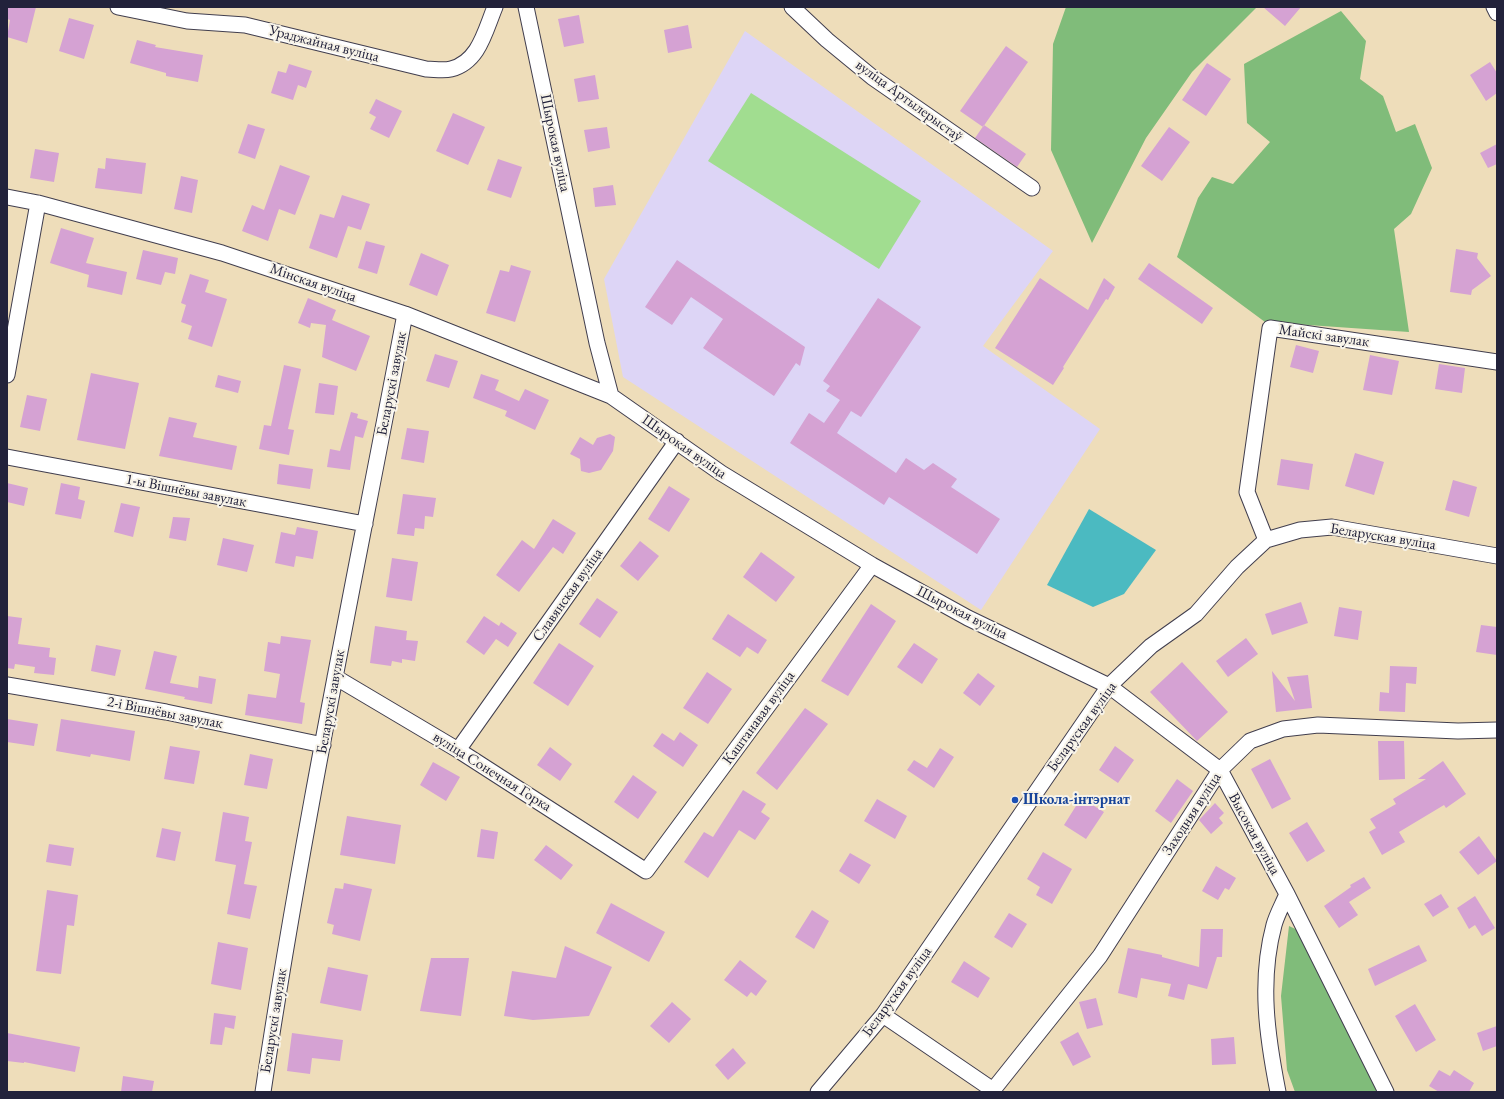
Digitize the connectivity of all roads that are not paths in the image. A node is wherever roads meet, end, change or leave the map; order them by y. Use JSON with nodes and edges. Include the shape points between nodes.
{"nodes":[{"id":1,"x":118,"y":7,"type":"edge"},
{"id":2,"x":495,"y":7,"type":"edge"},
{"id":3,"x":526,"y":7,"type":"edge"},
{"id":4,"x":792,"y":7,"type":"edge"},
{"id":5,"x":1494,"y":7,"type":"edge"},
{"id":6,"x":1497,"y":13,"type":"edge"},
{"id":7,"x":1032,"y":188,"type":"dead end"},
{"id":8,"x":7,"y":197,"type":"edge"},
{"id":9,"x":38,"y":203,"type":"junction"},
{"id":10,"x":405,"y":314,"type":"junction"},
{"id":11,"x":1497,"y":362,"type":"edge"},
{"id":12,"x":7,"y":375,"type":"edge"},
{"id":13,"x":611,"y":396,"type":"junction"},
{"id":14,"x":676,"y":441,"type":"junction"},
{"id":15,"x":7,"y":457,"type":"edge"},
{"id":16,"x":365,"y":524,"type":"junction"},
{"id":17,"x":1266,"y":540,"type":"junction"},
{"id":18,"x":1497,"y":556,"type":"edge"},
{"id":19,"x":872,"y":565,"type":"junction"},
{"id":20,"x":335,"y":677,"type":"junction"},
{"id":21,"x":7,"y":685,"type":"edge"},
{"id":22,"x":1109,"y":686,"type":"junction"},
{"id":23,"x":1497,"y":730,"type":"edge"},
{"id":24,"x":323,"y":745,"type":"junction"},
{"id":25,"x":458,"y":750,"type":"junction"},
{"id":26,"x":1220,"y":770,"type":"junction"},
{"id":27,"x":646,"y":871,"type":"joint"},
{"id":28,"x":1287,"y":894,"type":"junction"},
{"id":29,"x":884,"y":1015,"type":"junction"},
{"id":30,"x":993,"y":1091,"type":"edge"},
{"id":31,"x":263,"y":1092,"type":"edge"},
{"id":32,"x":818,"y":1092,"type":"edge"},
{"id":33,"x":1278,"y":1092,"type":"edge"},
{"id":34,"x":1386,"y":1092,"type":"edge"}],
"edges":[{"from":1,"to":2,"type":"street","name":"Ураджайная вуліца","via":[[187,21],[245,25],[426,69],[450,69],[467,63],[478,49]]},
{"from":3,"to":13,"type":"street","name":"Шырокая вуліца"},
{"from":4,"to":7,"type":"street","name":"вуліца Артылерыстаў","via":[[827,40],[872,76]]},
{"from":5,"to":6,"type":"street"},
{"from":8,"to":9,"type":"street","name":"Мінская вуліца"},
{"from":9,"to":10,"type":"street","name":"Мінская вуліца","via":[[222,252]]},
{"from":9,"to":12,"type":"street"},
{"from":10,"to":13,"type":"street","name":"Мінская вуліца"},
{"from":10,"to":16,"type":"street","name":"Беларускі завулак"},
{"from":11,"to":17,"type":"street","name":"Майскі завулак","via":[[1270,328],[1247,492]]},
{"from":13,"to":14,"type":"street","name":"Шырокая вуліца"},
{"from":14,"to":19,"type":"street","name":"Шырокая вуліца","via":[[721,473]]},
{"from":14,"to":25,"type":"street","name":"Славянская вуліца"},
{"from":15,"to":16,"type":"street","name":"1-ы Вішнёвы завулак"},
{"from":16,"to":20,"type":"street","name":"Беларускі завулак"},
{"from":17,"to":18,"type":"street","name":"Беларуская вуліца","via":[[1300,530],[1332,527]]},
{"from":17,"to":22,"type":"street","name":"Беларуская вуліца","via":[[1237,567],[1196,614],[1151,646]]},
{"from":19,"to":22,"type":"street","name":"Шырокая вуліца","via":[[962,614]]},
{"from":19,"to":27,"type":"street","name":"Каштанавая вуліца"},
{"from":20,"to":24,"type":"street","name":"Беларускі завулак"},
{"from":20,"to":25,"type":"street","name":"вуліца Сонечная Горка"},
{"from":21,"to":24,"type":"street","name":"2-і Вішнёвы завулак","via":[[166,712]]},
{"from":22,"to":26,"type":"street","name":"Высокая вуліца"},
{"from":22,"to":29,"type":"street","name":"Беларуская вуліца"},
{"from":23,"to":26,"type":"street","name":"Заходняя вуліца","via":[[1458,732],[1318,725],[1283,729],[1250,741]]},
{"from":24,"to":31,"type":"street","name":"Беларускі завулак","via":[[274,1014]]},
{"from":25,"to":27,"type":"street","name":"вуліца Сонечная Горка"},
{"from":26,"to":28,"type":"street","name":"Высокая вуліца"},
{"from":26,"to":30,"type":"street","name":"Заходняя вуліца","via":[[1100,956]]},
{"from":28,"to":33,"type":"street","via":[[1274,924],[1267,967],[1265,1008],[1268,1041]]},
{"from":28,"to":34,"type":"street","name":"Высокая вуліца"},
{"from":29,"to":30,"type":"street"},
{"from":29,"to":32,"type":"street","name":"Беларуская вуліца"}]}
